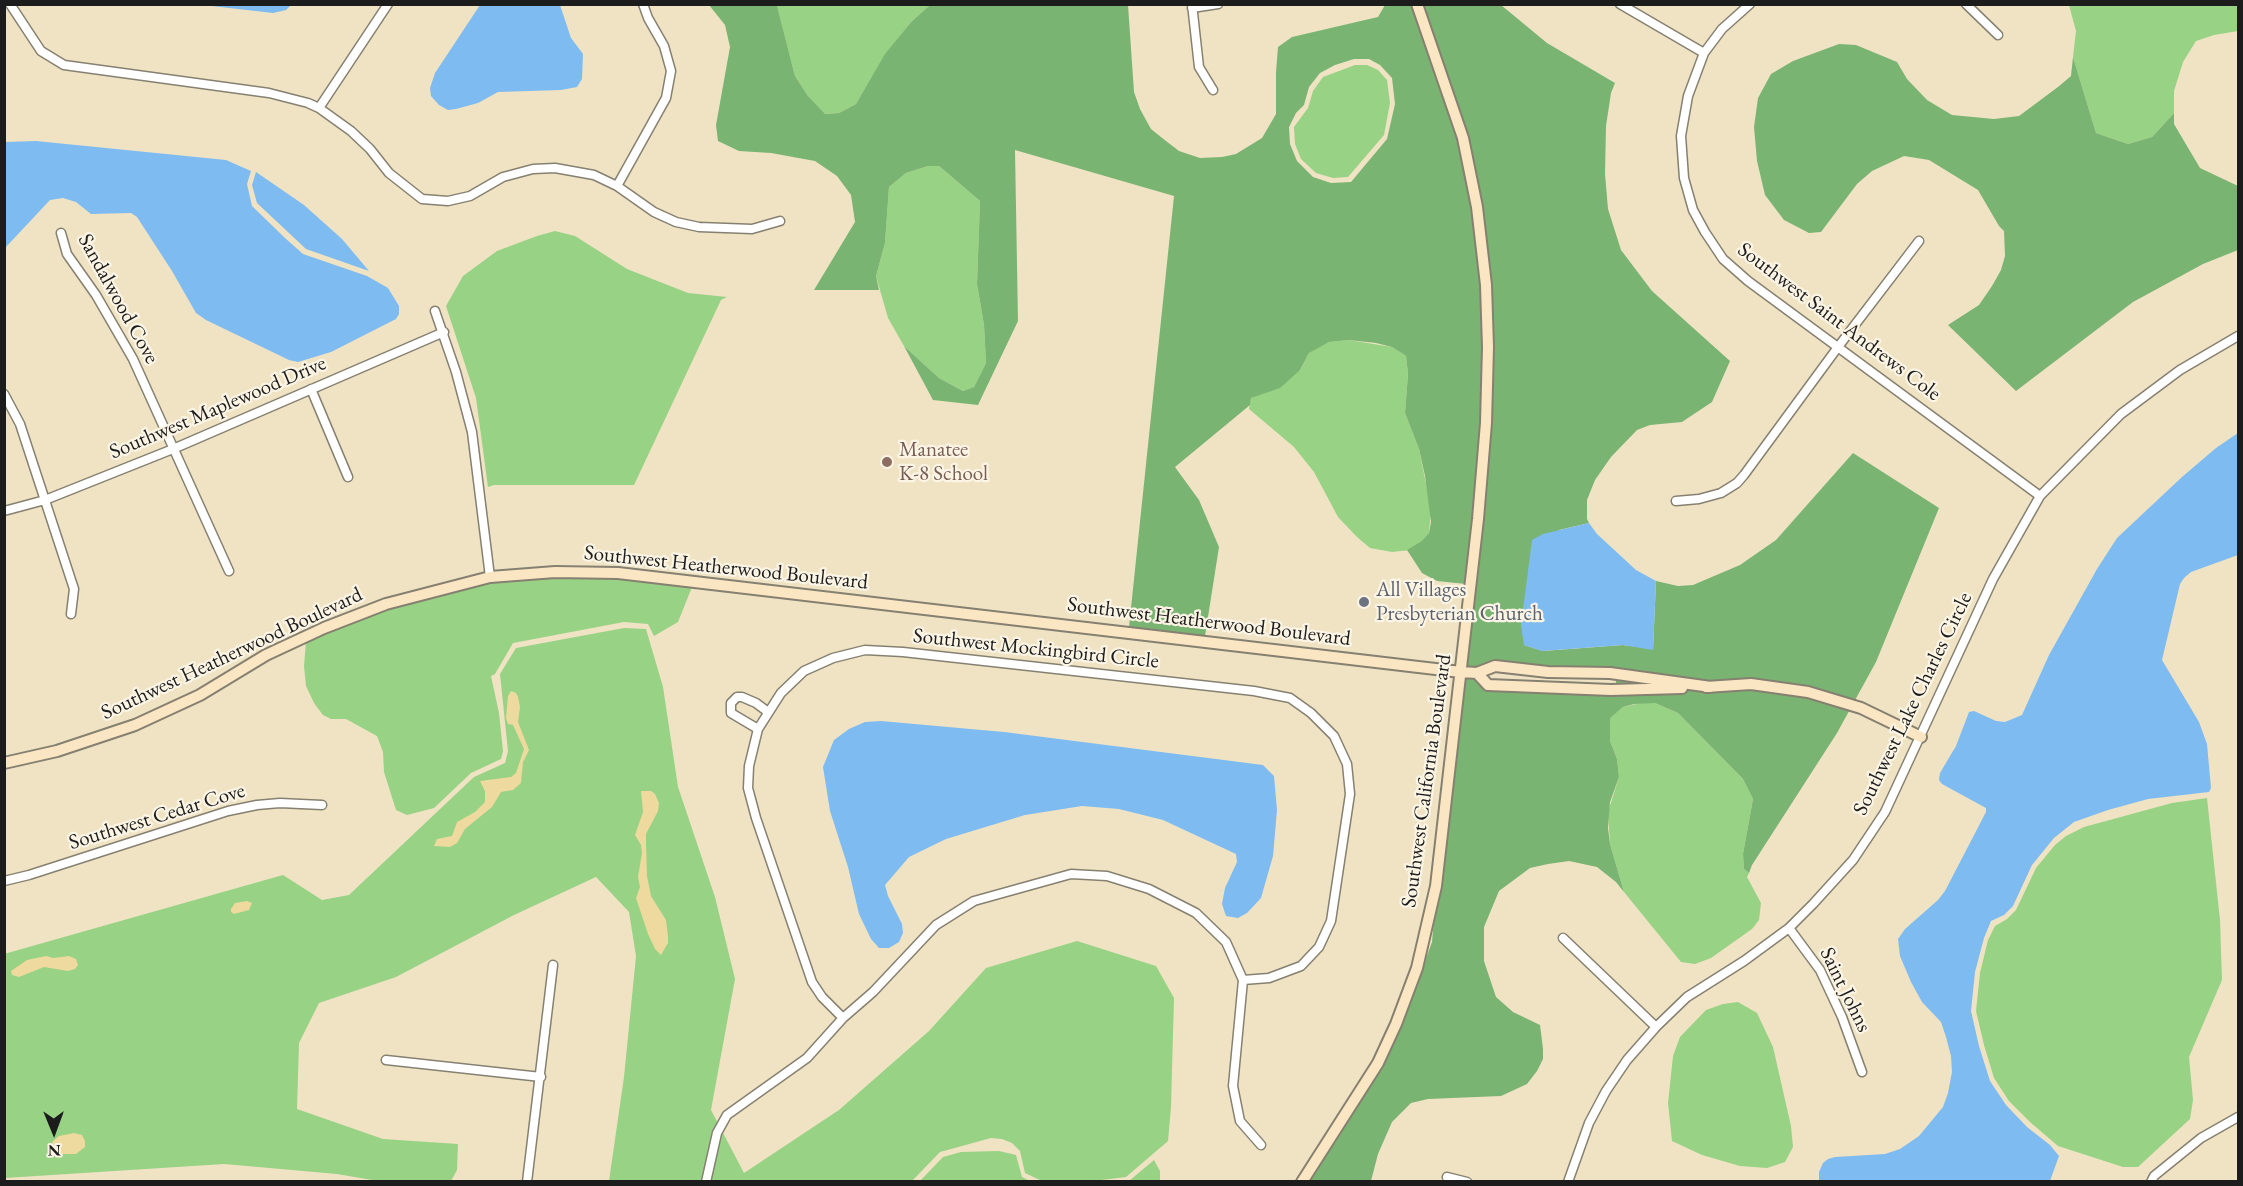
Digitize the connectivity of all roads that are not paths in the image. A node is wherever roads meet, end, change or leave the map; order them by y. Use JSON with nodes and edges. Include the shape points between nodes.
{"nodes":[{"id":1,"x":10,"y":4,"type":"edge"},
{"id":2,"x":388,"y":4,"type":"edge"},
{"id":3,"x":643,"y":4,"type":"edge"},
{"id":4,"x":1218,"y":4,"type":"edge"},
{"id":5,"x":1418,"y":4,"type":"edge"},
{"id":6,"x":1620,"y":4,"type":"edge"},
{"id":7,"x":1750,"y":4,"type":"edge"},
{"id":8,"x":1966,"y":4,"type":"edge"},
{"id":9,"x":1192,"y":6,"type":"edge"},
{"id":10,"x":1998,"y":35,"type":"dead end"},
{"id":11,"x":1704,"y":53,"type":"junction"},
{"id":12,"x":1213,"y":90,"type":"dead end"},
{"id":13,"x":319,"y":108,"type":"junction"},
{"id":14,"x":617,"y":186,"type":"junction"},
{"id":15,"x":780,"y":220,"type":"dead end"},
{"id":16,"x":61,"y":233,"type":"dead end"},
{"id":17,"x":1919,"y":241,"type":"dead end"},
{"id":18,"x":435,"y":311,"type":"dead end"},
{"id":19,"x":444,"y":332,"type":"junction"},
{"id":20,"x":2238,"y":336,"type":"edge"},
{"id":21,"x":1838,"y":347,"type":"junction"},
{"id":22,"x":310,"y":389,"type":"junction"},
{"id":23,"x":4,"y":394,"type":"edge"},
{"id":24,"x":172,"y":449,"type":"junction"},
{"id":25,"x":348,"y":477,"type":"dead end"},
{"id":26,"x":2040,"y":496,"type":"junction"},
{"id":27,"x":45,"y":500,"type":"junction"},
{"id":28,"x":1676,"y":501,"type":"dead end"},
{"id":29,"x":4,"y":511,"type":"edge"},
{"id":30,"x":229,"y":571,"type":"dead end"},
{"id":31,"x":490,"y":577,"type":"junction"},
{"id":32,"x":71,"y":614,"type":"dead end"},
{"id":33,"x":1461,"y":672,"type":"junction"},
{"id":34,"x":1595,"y":672,"type":"junction"},
{"id":35,"x":1477,"y":673,"type":"junction"},
{"id":36,"x":1711,"y":687,"type":"junction"},
{"id":37,"x":1595,"y":690,"type":"junction"},
{"id":38,"x":768,"y":712,"type":"junction"},
{"id":39,"x":758,"y":729,"type":"junction"},
{"id":40,"x":1921,"y":737,"type":"junction"},
{"id":41,"x":4,"y":763,"type":"edge"},
{"id":42,"x":322,"y":805,"type":"dead end"},
{"id":43,"x":4,"y":881,"type":"edge"},
{"id":44,"x":1789,"y":928,"type":"junction"},
{"id":45,"x":1563,"y":938,"type":"dead end"},
{"id":46,"x":553,"y":965,"type":"dead end"},
{"id":47,"x":1243,"y":980,"type":"junction"},
{"id":48,"x":843,"y":1017,"type":"junction"},
{"id":49,"x":1656,"y":1027,"type":"junction"},
{"id":50,"x":386,"y":1060,"type":"dead end"},
{"id":51,"x":1862,"y":1072,"type":"dead end"},
{"id":52,"x":541,"y":1077,"type":"junction"},
{"id":53,"x":2238,"y":1117,"type":"edge"},
{"id":54,"x":1261,"y":1145,"type":"dead end"},
{"id":55,"x":1447,"y":1177,"type":"dead end"},
{"id":56,"x":527,"y":1182,"type":"edge"},
{"id":57,"x":706,"y":1182,"type":"edge"},
{"id":58,"x":1302,"y":1182,"type":"edge"},
{"id":59,"x":1467,"y":1182,"type":"edge"},
{"id":60,"x":1568,"y":1182,"type":"edge"},
{"id":61,"x":2151,"y":1182,"type":"edge"}],
"edges":[{"from":1,"to":13,"type":"street","via":[[41,51],[64,65],[268,93]]},
{"from":2,"to":13,"type":"street"},
{"from":3,"to":14,"type":"street","via":[[664,46],[671,71],[666,98]]},
{"from":4,"to":9,"type":"street"},
{"from":5,"to":33,"type":"street","name":"Southwest California Boulevard","via":[[1463,138],[1477,207],[1486,285],[1486,423]]},
{"from":6,"to":11,"type":"street"},
{"from":7,"to":11,"type":"street","name":"Southwest Saint Andrews Cole","via":[[1722,29]]},
{"from":8,"to":10,"type":"street"},
{"from":9,"to":12,"type":"street","via":[[1199,67]]},
{"from":11,"to":21,"type":"street","name":"Southwest Saint Andrews Cole","via":[[1688,96],[1681,136],[1684,178],[1693,210],[1723,259]]},
{"from":13,"to":14,"type":"street","via":[[351,131],[389,174],[422,199],[448,201],[470,196],[503,177],[533,169],[555,168],[594,175]]},
{"from":14,"to":15,"type":"street","via":[[654,212],[699,227],[752,230]]},
{"from":16,"to":24,"type":"street","name":"Sandalwood Cove","via":[[67,254],[133,359]]},
{"from":17,"to":21,"type":"street"},
{"from":18,"to":19,"type":"street"},
{"from":19,"to":22,"type":"street","name":"Southwest Maplewood Drive"},
{"from":19,"to":31,"type":"street","via":[[472,432]]},
{"from":20,"to":26,"type":"street","name":"Southwest Lake Charles Circle","via":[[2180,370],[2121,414]]},
{"from":21,"to":26,"type":"street","name":"Southwest Saint Andrews Cole"},
{"from":21,"to":28,"type":"street","via":[[1737,483],[1712,496]]},
{"from":22,"to":24,"type":"street","name":"Southwest Maplewood Drive"},
{"from":22,"to":25,"type":"street"},
{"from":23,"to":27,"type":"street","via":[[20,424]]},
{"from":24,"to":27,"type":"street","name":"Southwest Maplewood Drive"},
{"from":24,"to":30,"type":"street","name":"Sandalwood Cove"},
{"from":26,"to":40,"type":"street","name":"Southwest Lake Charles Circle","via":[[1993,579]]},
{"from":27,"to":29,"type":"street","name":"Southwest Maplewood Drive"},
{"from":27,"to":32,"type":"street","via":[[74,589]]},
{"from":31,"to":33,"type":"street","name":"Southwest Heatherwood Boulevard","via":[[618,573]]},
{"from":31,"to":41,"type":"street","name":"Southwest Heatherwood Boulevard","via":[[375,608],[324,627],[266,655],[200,695],[135,725],[57,751]]},
{"from":33,"to":35,"type":"street","name":"Southwest Heatherwood Boulevard"},
{"from":33,"to":58,"type":"street","name":"Southwest California Boulevard","via":[[1436,886],[1417,968],[1378,1063]]},
{"from":34,"to":35,"type":"street","name":"Southwest Heatherwood Boulevard","via":[[1495,666]]},
{"from":34,"to":36,"type":"street","name":"Southwest Heatherwood Boulevard"},
{"from":34,"to":37,"type":"street"},
{"from":35,"to":37,"type":"street","name":"Southwest Heatherwood Boulevard","via":[[1488,685]]},
{"from":36,"to":37,"type":"street","name":"Southwest Heatherwood Boulevard"},
{"from":36,"to":40,"type":"street","name":"Southwest Heatherwood Boulevard","via":[[1751,684],[1808,692],[1861,708]]},
{"from":38,"to":39,"type":"street","name":"Southwest Mockingbird Circle"},
{"from":38,"to":39,"type":"street","via":[[742,697],[731,703],[731,713]]},
{"from":38,"to":47,"type":"street","name":"Southwest Mockingbird Circle","via":[[804,671],[865,650],[1290,698],[1311,712],[1334,736],[1347,764],[1350,794],[1330,921],[1319,947],[1300,966],[1269,978]]},
{"from":39,"to":48,"type":"street","name":"Southwest Mockingbird Circle","via":[[748,788],[756,818],[812,982]]},
{"from":40,"to":44,"type":"street","name":"Southwest Lake Charles Circle","via":[[1885,812],[1853,860]]},
{"from":42,"to":43,"type":"street","name":"Southwest Cedar Cove","via":[[280,803],[228,811]]},
{"from":44,"to":49,"type":"street","name":"Southwest Lake Charles Circle","via":[[1687,997]]},
{"from":44,"to":51,"type":"street","name":"Saint Johns","via":[[1820,970]]},
{"from":45,"to":49,"type":"street"},
{"from":46,"to":52,"type":"street"},
{"from":47,"to":48,"type":"street","via":[[1226,942],[1196,913],[1138,885],[1107,876],[1071,874],[974,901],[936,925],[873,992]]},
{"from":47,"to":54,"type":"street","via":[[1233,1086],[1240,1121]]},
{"from":48,"to":57,"type":"street","via":[[807,1058],[727,1115],[717,1133]]},
{"from":49,"to":60,"type":"street","name":"Southwest Lake Charles Circle","via":[[1606,1091],[1589,1123]]},
{"from":50,"to":52,"type":"street"},
{"from":52,"to":56,"type":"street"},
{"from":53,"to":61,"type":"street","via":[[2201,1138]]},
{"from":55,"to":59,"type":"street"}]}
